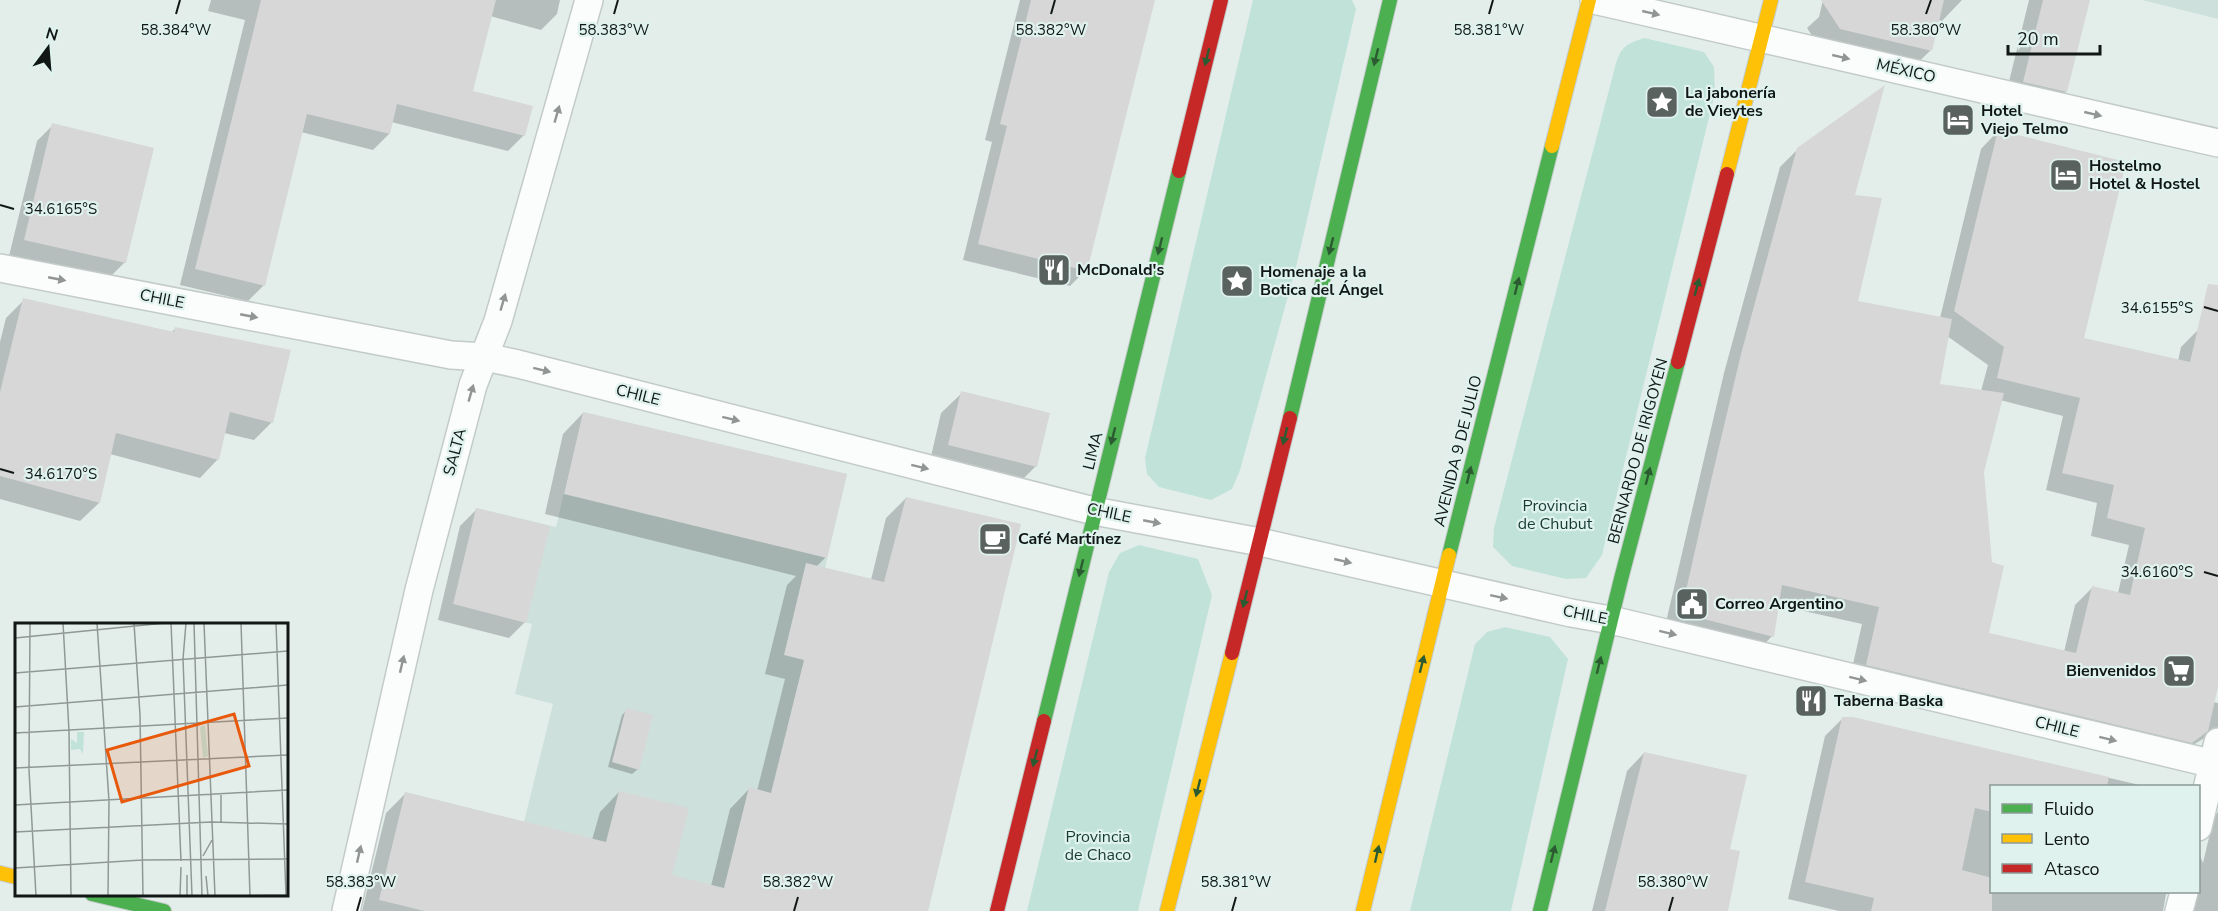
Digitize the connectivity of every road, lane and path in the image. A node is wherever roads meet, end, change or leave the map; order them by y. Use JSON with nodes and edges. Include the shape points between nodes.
{"nodes":[{"id":1,"x":589,"y":0,"type":"edge"},
{"id":2,"x":1221,"y":0,"type":"edge"},
{"id":3,"x":1390,"y":0,"type":"edge"},
{"id":4,"x":1589,"y":0,"type":"edge"},
{"id":5,"x":1594,"y":0,"type":"edge"},
{"id":6,"x":1771,"y":0,"type":"edge"},
{"id":7,"x":1762,"y":38,"type":"junction"},
{"id":8,"x":2218,"y":143,"type":"edge"},
{"id":9,"x":0,"y":267,"type":"edge"},
{"id":10,"x":485,"y":357,"type":"junction"},
{"id":11,"x":1094,"y":511,"type":"junction"},
{"id":12,"x":1260,"y":542,"type":"junction"},
{"id":13,"x":1442,"y":584,"type":"junction"},
{"id":14,"x":1611,"y":620,"type":"junction"},
{"id":15,"x":2216,"y":757,"type":"edge"},
{"id":16,"x":2200,"y":823,"type":"edge"},
{"id":17,"x":0,"y":873,"type":"edge"},
{"id":18,"x":15,"y":877,"type":"edge"},
{"id":19,"x":2184,"y":893,"type":"edge"},
{"id":20,"x":100,"y":896,"type":"edge"},
{"id":21,"x":164,"y":911,"type":"edge"},
{"id":22,"x":346,"y":911,"type":"edge"},
{"id":23,"x":997,"y":911,"type":"edge"},
{"id":24,"x":1167,"y":911,"type":"edge"},
{"id":25,"x":1363,"y":911,"type":"edge"},
{"id":26,"x":1540,"y":911,"type":"edge"},
{"id":27,"x":2179,"y":911,"type":"edge"}],
"edges":[{"from":10,"to":1,"type":"street","name":"SALTA","one_way":true},
{"from":2,"to":11,"type":"main road","name":"LIMA","one_way":true},
{"from":3,"to":12,"type":"main road","one_way":true},
{"from":13,"to":4,"type":"main road","name":"AVENIDA 9 DE JULIO","one_way":true},
{"from":5,"to":7,"type":"street","name":"MÉXICO","one_way":true},
{"from":6,"to":7,"type":"main road","name":"BERNARDO DE IRIGOYEN"},
{"from":7,"to":8,"type":"street","name":"MÉXICO","one_way":true},
{"from":14,"to":7,"type":"main road","name":"BERNARDO DE IRIGOYEN","one_way":true},
{"from":9,"to":10,"type":"street","name":"CHILE","one_way":true,"via":[[451,355]]},
{"from":10,"to":11,"type":"street","name":"CHILE","one_way":true},
{"from":22,"to":10,"type":"street","name":"SALTA","one_way":true,"via":[[419,590],[473,385]]},
{"from":11,"to":12,"type":"street","name":"CHILE","one_way":true},
{"from":11,"to":23,"type":"main road","name":"LIMA","one_way":true},
{"from":12,"to":13,"type":"street","name":"CHILE","one_way":true},
{"from":12,"to":24,"type":"main road","one_way":true},
{"from":13,"to":14,"type":"street","name":"CHILE","one_way":true},
{"from":25,"to":13,"type":"main road","name":"AVENIDA 9 DE JULIO","one_way":true},
{"from":14,"to":15,"type":"street","name":"CHILE","one_way":true},
{"from":26,"to":14,"type":"main road","name":"BERNARDO DE IRIGOYEN","one_way":true},
{"from":15,"to":16,"type":"street"},
{"from":17,"to":18,"type":"main road"},
{"from":19,"to":27,"type":"street"},
{"from":20,"to":21,"type":"main road"}]}
